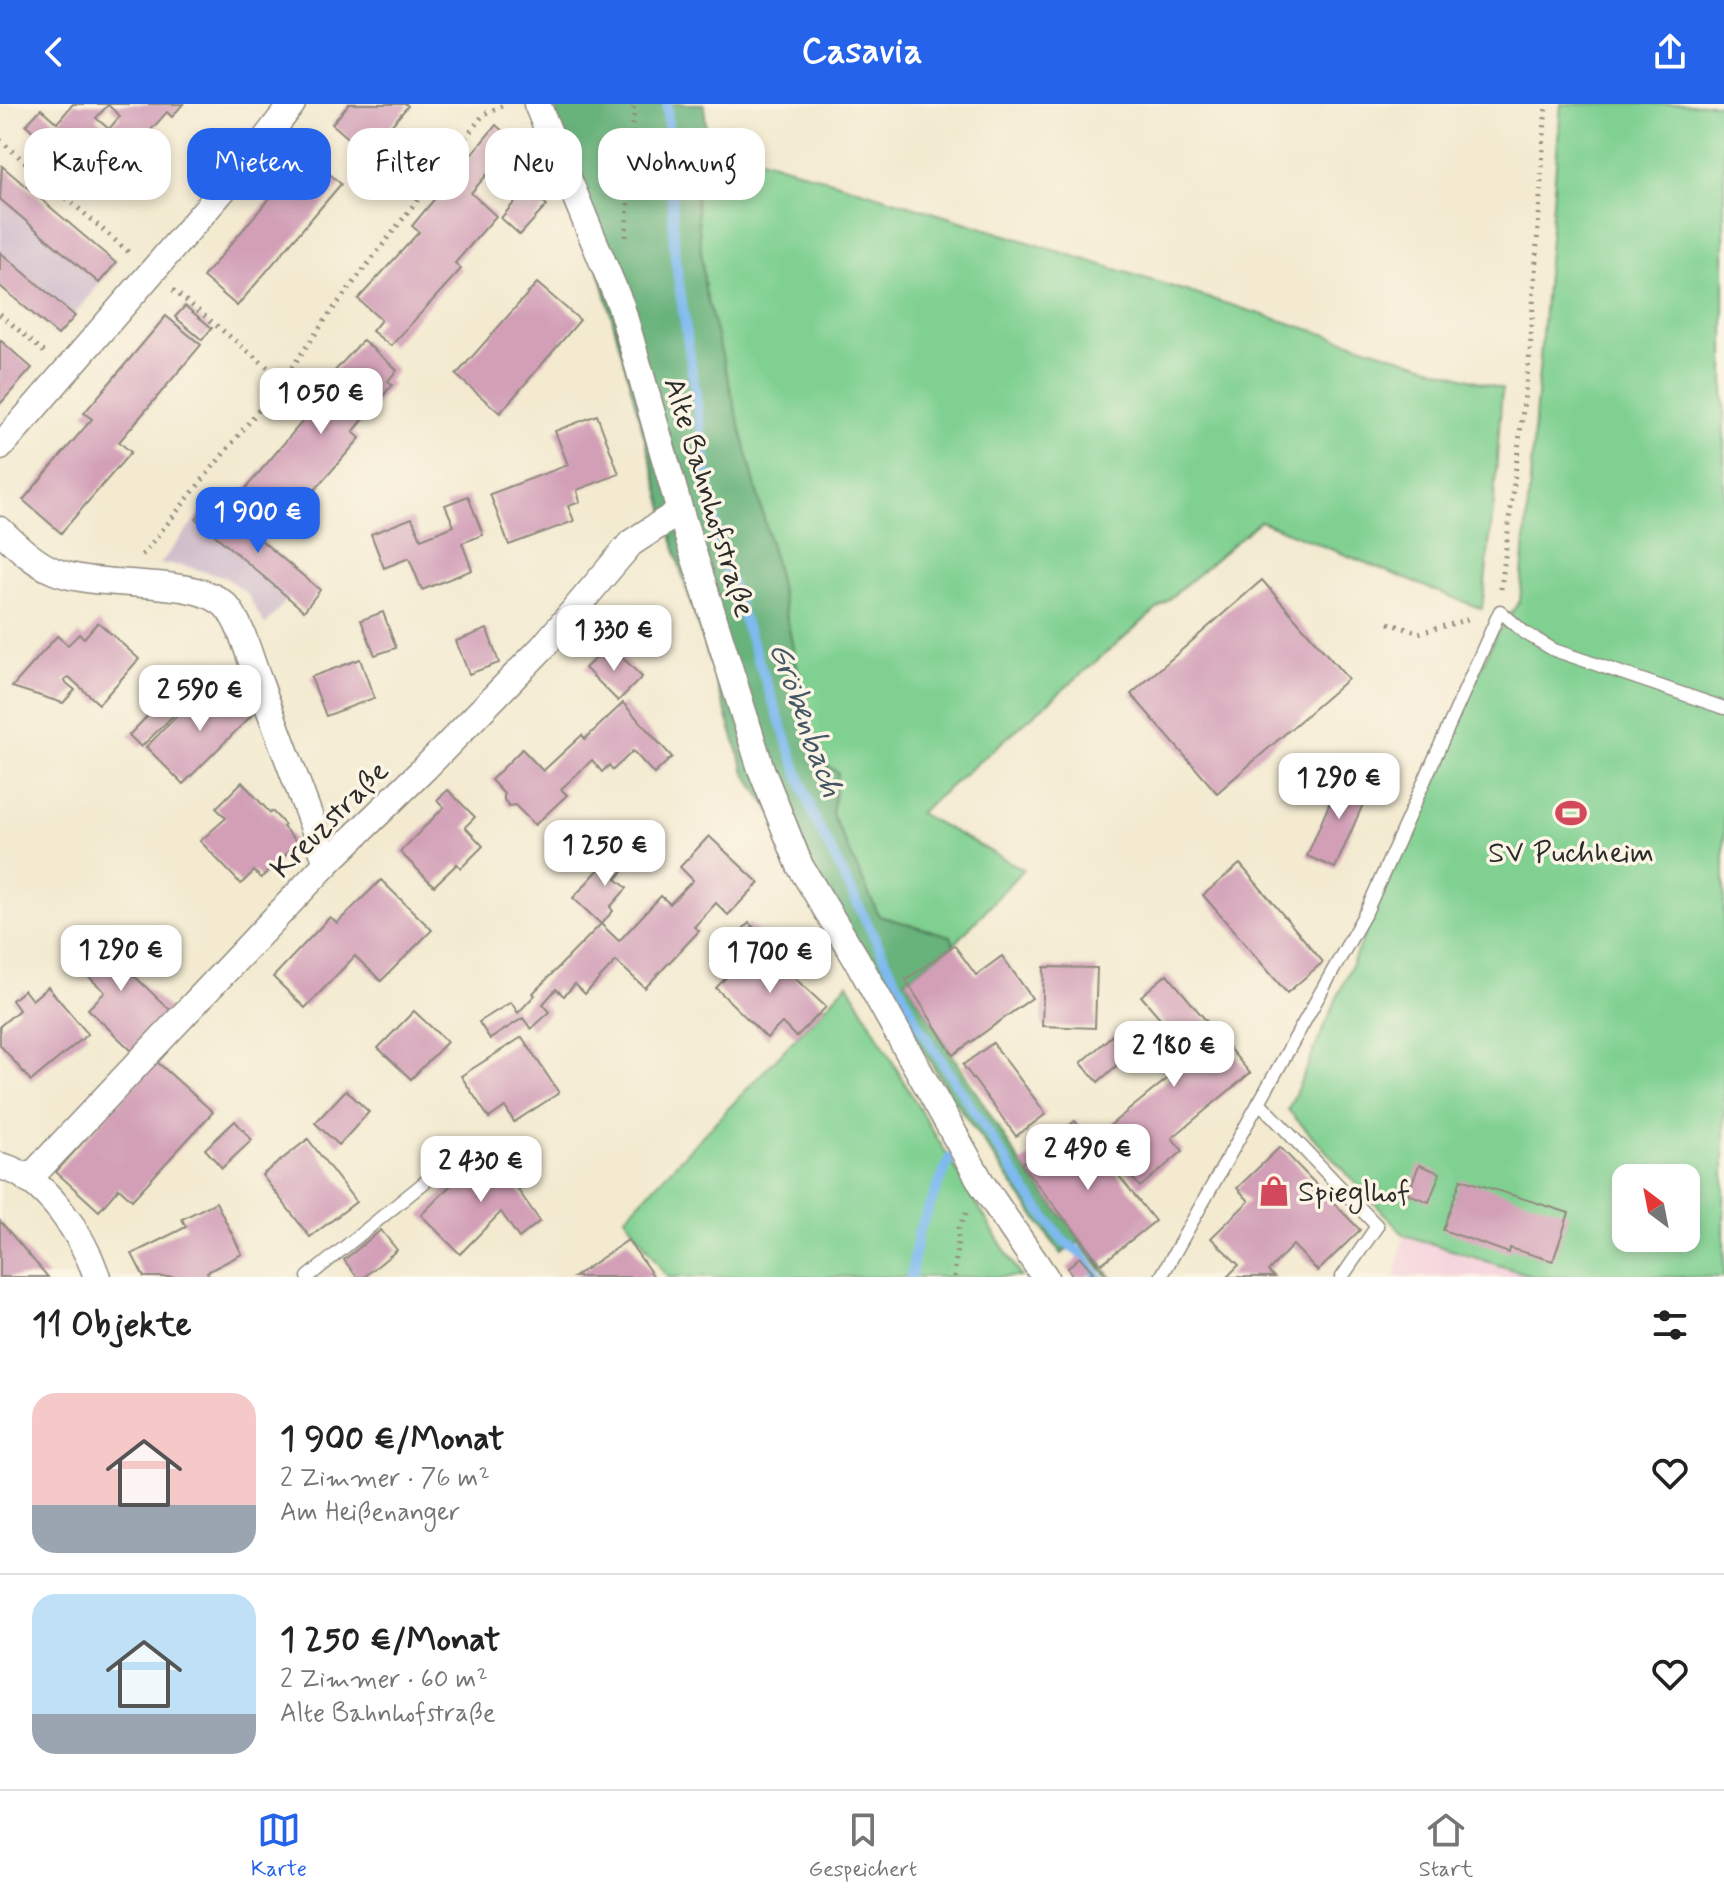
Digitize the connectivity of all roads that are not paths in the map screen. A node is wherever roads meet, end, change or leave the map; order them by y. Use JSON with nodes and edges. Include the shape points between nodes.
{"nodes":[{"id":1,"x":292,"y":104,"type":"edge"},
{"id":2,"x":537,"y":104,"type":"edge"},
{"id":3,"x":0,"y":447,"type":"edge"},
{"id":4,"x":680,"y":511,"type":"junction"},
{"id":5,"x":0,"y":530,"type":"edge"},
{"id":6,"x":1724,"y":708,"type":"edge"},
{"id":7,"x":327,"y":863,"type":"junction"},
{"id":8,"x":1259,"y":1102,"type":"junction"},
{"id":9,"x":0,"y":1166,"type":"edge"},
{"id":10,"x":431,"y":1177,"type":"dead end"},
{"id":11,"x":28,"y":1180,"type":"junction"},
{"id":12,"x":97,"y":1277,"type":"edge"},
{"id":13,"x":308,"y":1277,"type":"edge"},
{"id":14,"x":1045,"y":1277,"type":"edge"},
{"id":15,"x":1161,"y":1277,"type":"edge"},
{"id":16,"x":1342,"y":1277,"type":"edge"}],
"edges":[{"from":1,"to":3,"type":"street"},
{"from":2,"to":4,"type":"street","name":"Alte Bahnhofstraße","via":[[621,306]]},
{"from":4,"to":7,"type":"street","name":"Kreuzstraße","via":[[631,543],[543,647]]},
{"from":4,"to":14,"type":"street","name":"Alte Bahnhofstraße","via":[[761,769],[800,866],[982,1184]]},
{"from":5,"to":7,"type":"street","via":[[53,571],[118,584],[184,588],[225,606],[245,644]]},
{"from":6,"to":8,"type":"lane","via":[[1554,650],[1500,611],[1367,910]]},
{"from":7,"to":11,"type":"street","name":"Kreuzstraße"},
{"from":8,"to":15,"type":"lane"},
{"from":8,"to":16,"type":"lane","via":[[1377,1226]]},
{"from":9,"to":11,"type":"street"},
{"from":10,"to":13,"type":"lane"},
{"from":11,"to":12,"type":"street","via":[[72,1225]]}]}
